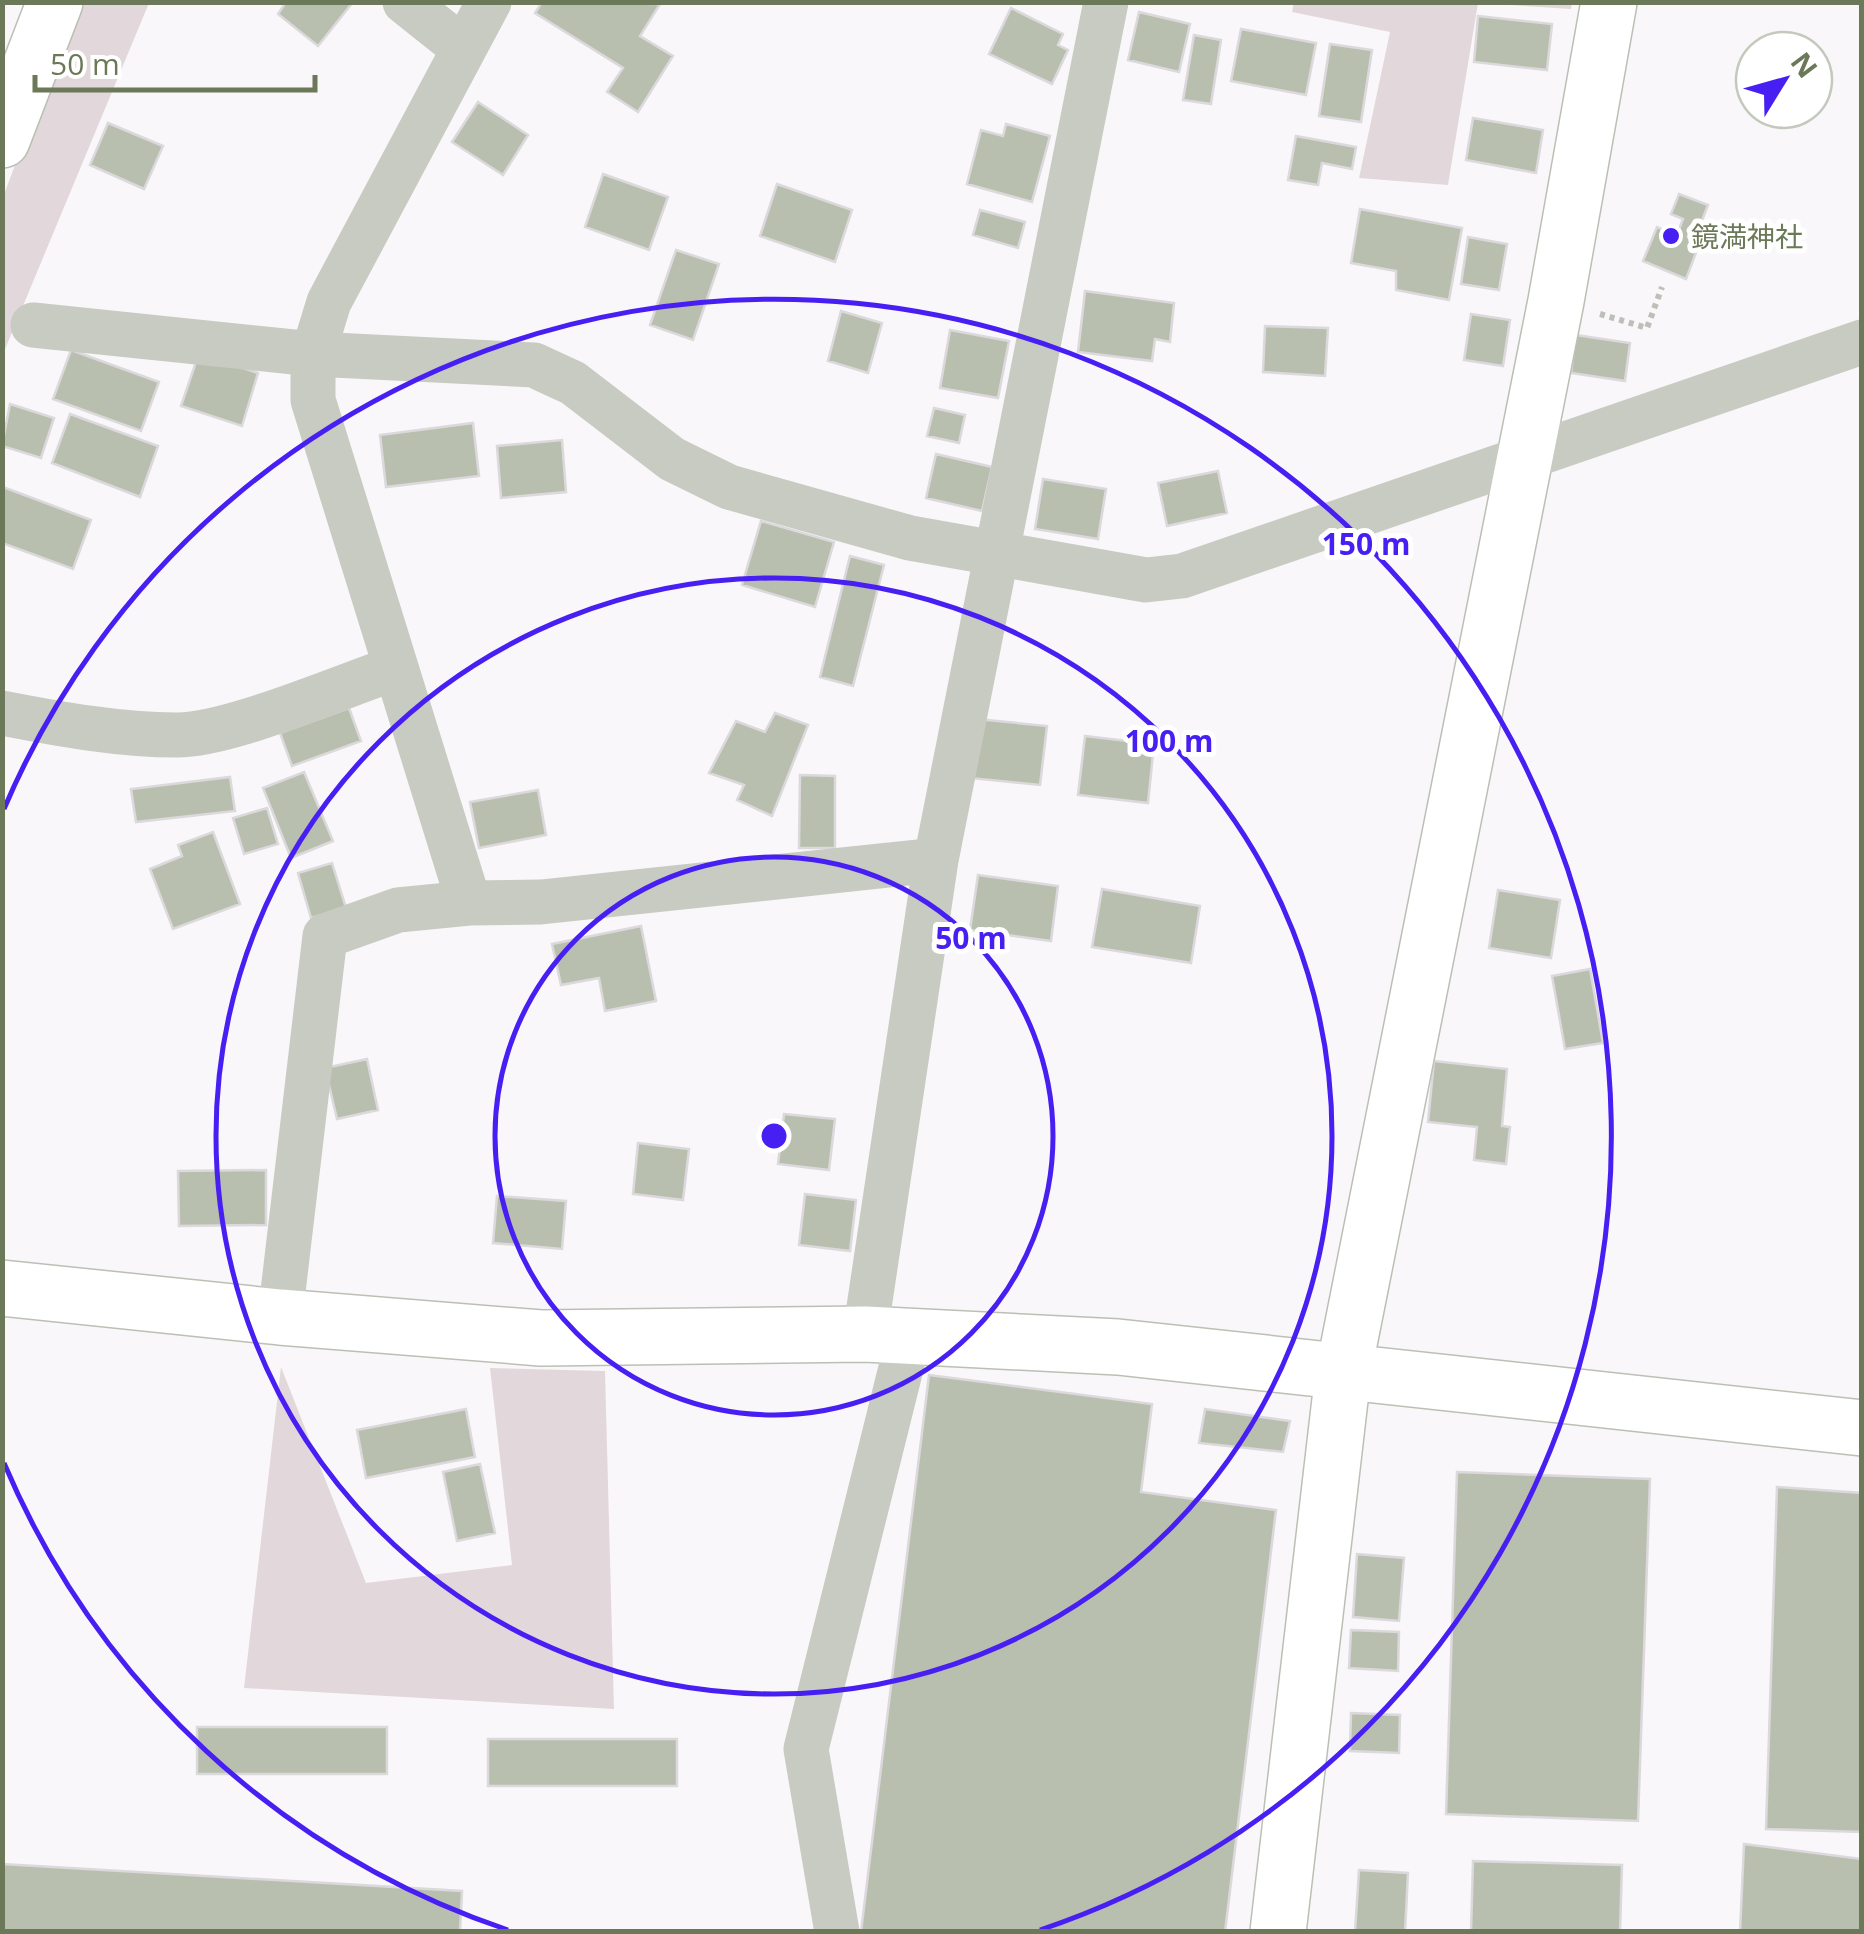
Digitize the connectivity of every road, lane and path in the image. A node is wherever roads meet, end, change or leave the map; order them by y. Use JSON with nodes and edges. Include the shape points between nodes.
{"nodes":[{"id":1,"x":56,"y":2,"type":"edge"},
{"id":2,"x":405,"y":2,"type":"edge"},
{"id":3,"x":489,"y":2,"type":"edge"},
{"id":4,"x":1106,"y":2,"type":"edge"},
{"id":5,"x":1609,"y":2,"type":"edge"},
{"id":6,"x":464,"y":50,"type":"junction"},
{"id":7,"x":2,"y":140,"type":"edge"},
{"id":8,"x":1662,"y":287,"type":"dead end"},
{"id":9,"x":1556,"y":301,"type":"junction"},
{"id":10,"x":33,"y":324,"type":"dead end"},
{"id":11,"x":1862,"y":342,"type":"edge"},
{"id":12,"x":312,"y":354,"type":"junction"},
{"id":13,"x":1524,"y":457,"type":"junction"},
{"id":14,"x":997,"y":555,"type":"junction"},
{"id":15,"x":396,"y":668,"type":"junction"},
{"id":16,"x":2,"y":713,"type":"edge"},
{"id":17,"x":936,"y":860,"type":"junction"},
{"id":18,"x":470,"y":903,"type":"junction"},
{"id":19,"x":2,"y":1288,"type":"edge"},
{"id":20,"x":280,"y":1317,"type":"junction"},
{"id":21,"x":887,"y":1335,"type":"junction"},
{"id":22,"x":1343,"y":1374,"type":"junction"},
{"id":23,"x":1862,"y":1428,"type":"edge"},
{"id":24,"x":837,"y":1932,"type":"edge"},
{"id":25,"x":1278,"y":1932,"type":"edge"}],
"edges":[{"from":1,"to":7,"type":"street"},
{"from":2,"to":6,"type":"street"},
{"from":3,"to":6,"type":"street"},
{"from":4,"to":14,"type":"street"},
{"from":5,"to":9,"type":"street"},
{"from":6,"to":12,"type":"street","via":[[329,302]]},
{"from":8,"to":9,"type":"path","via":[[1647,328]]},
{"from":9,"to":13,"type":"street"},
{"from":10,"to":12,"type":"street"},
{"from":11,"to":13,"type":"street"},
{"from":12,"to":14,"type":"street","via":[[534,365],[573,383],[672,459],[729,487]]},
{"from":12,"to":15,"type":"street","via":[[313,400]]},
{"from":13,"to":14,"type":"street","via":[[1182,576],[1146,580]]},
{"from":13,"to":22,"type":"street"},
{"from":14,"to":17,"type":"street"},
{"from":15,"to":16,"type":"street","via":[[180,735]]},
{"from":15,"to":18,"type":"street"},
{"from":17,"to":18,"type":"street","via":[[541,902]]},
{"from":17,"to":21,"type":"street"},
{"from":18,"to":20,"type":"street","via":[[398,910],[325,936]]},
{"from":19,"to":20,"type":"street"},
{"from":20,"to":21,"type":"street","via":[[541,1338]]},
{"from":21,"to":22,"type":"street","via":[[1118,1347]]},
{"from":21,"to":24,"type":"street","via":[[806,1749]]},
{"from":22,"to":23,"type":"street"},
{"from":22,"to":25,"type":"street"}]}
